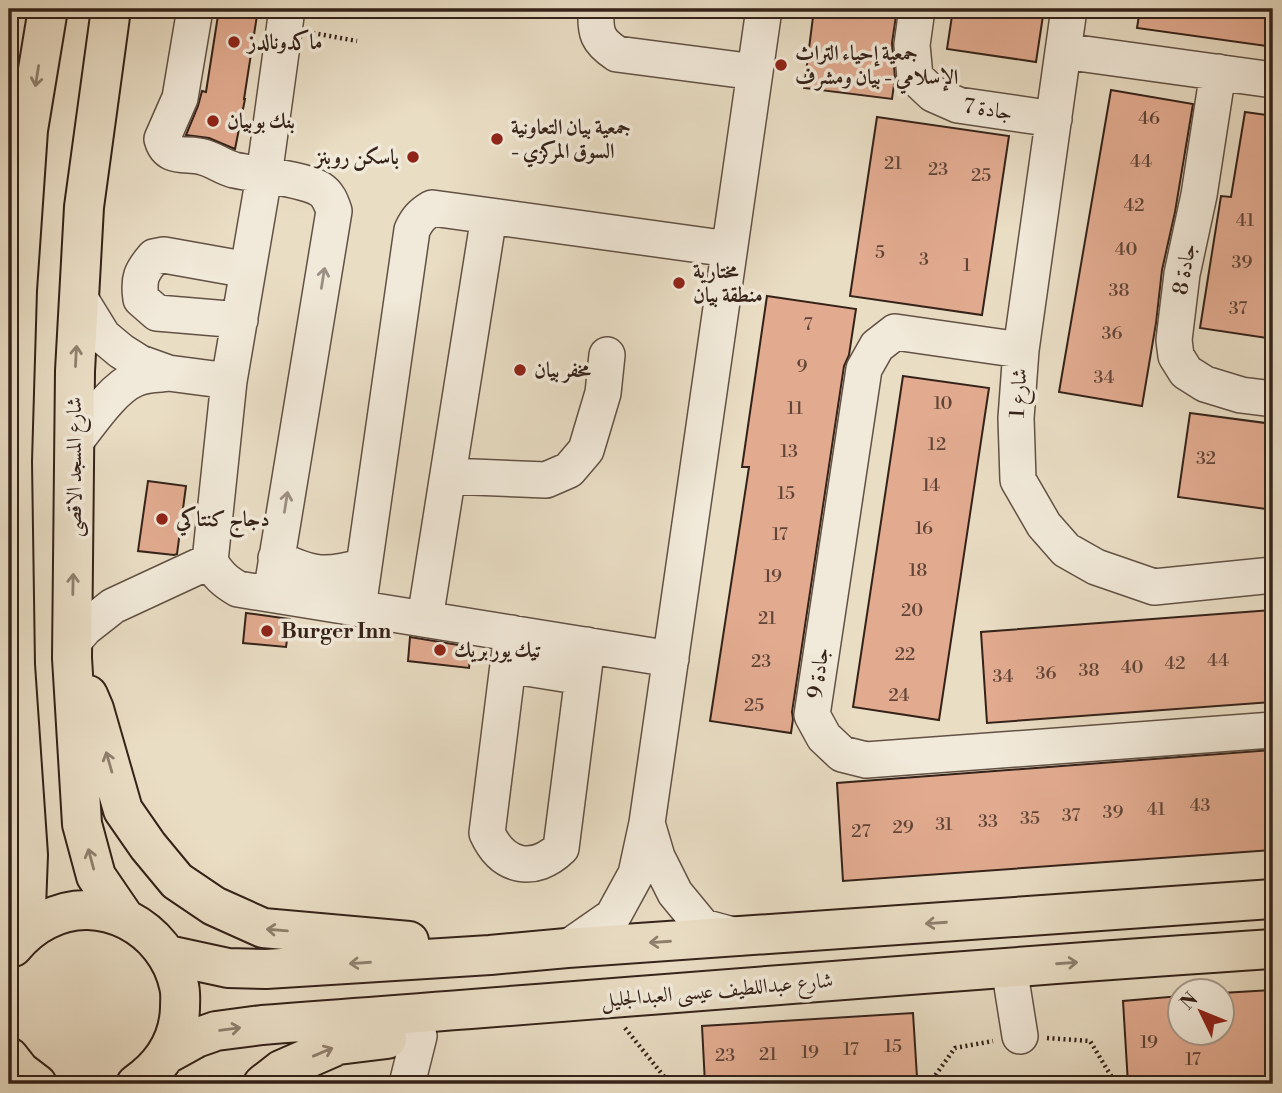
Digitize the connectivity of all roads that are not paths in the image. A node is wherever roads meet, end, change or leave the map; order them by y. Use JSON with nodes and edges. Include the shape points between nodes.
{"nodes":[{"id":1,"x":48,"y":9,"type":"edge"},
{"id":2,"x":597,"y":9,"type":"edge"},
{"id":3,"x":764,"y":9,"type":"edge"},
{"id":4,"x":917,"y":9,"type":"edge"},
{"id":5,"x":1069,"y":9,"type":"edge"},
{"id":6,"x":115,"y":12,"type":"edge"},
{"id":7,"x":194,"y":15,"type":"dead end"},
{"id":8,"x":286,"y":19,"type":"edge"},
{"id":9,"x":1063,"y":51,"type":"junction"},
{"id":10,"x":755,"y":72,"type":"junction"},
{"id":11,"x":1218,"y":72,"type":"junction"},
{"id":12,"x":1273,"y":80,"type":"edge"},
{"id":13,"x":1054,"y":118,"type":"junction"},
{"id":14,"x":264,"y":176,"type":"junction"},
{"id":15,"x":489,"y":216,"type":"junction"},
{"id":16,"x":15,"y":224,"type":"edge"},
{"id":17,"x":729,"y":249,"type":"junction"},
{"id":18,"x":248,"y":270,"type":"junction"},
{"id":19,"x":79,"y":297,"type":"junction"},
{"id":20,"x":13,"y":315,"type":"edge"},
{"id":21,"x":240,"y":320,"type":"junction"},
{"id":22,"x":1021,"y":350,"type":"junction"},
{"id":23,"x":607,"y":355,"type":"dead end"},
{"id":24,"x":168,"y":373,"type":"junction"},
{"id":25,"x":229,"y":381,"type":"junction"},
{"id":26,"x":1273,"y":399,"type":"edge"},
{"id":27,"x":75,"y":442,"type":"junction"},
{"id":28,"x":10,"y":468,"type":"edge"},
{"id":29,"x":448,"y":476,"type":"junction"},
{"id":30,"x":276,"y":558,"type":"junction"},
{"id":31,"x":210,"y":561,"type":"junction"},
{"id":32,"x":364,"y":566,"type":"junction"},
{"id":33,"x":1273,"y":575,"type":"edge"},
{"id":34,"x":271,"y":594,"type":"junction"},
{"id":35,"x":358,"y":608,"type":"junction"},
{"id":36,"x":425,"y":619,"type":"junction"},
{"id":37,"x":510,"y":649,"type":"junction"},
{"id":38,"x":72,"y":650,"type":"junction"},
{"id":39,"x":671,"y":659,"type":"junction"},
{"id":40,"x":585,"y":661,"type":"junction"},
{"id":41,"x":1273,"y":730,"type":"edge"},
{"id":42,"x":647,"y":823,"type":"junction"},
{"id":43,"x":1273,"y":899,"type":"edge"},
{"id":44,"x":1273,"y":913,"type":"edge"},
{"id":45,"x":124,"y":917,"type":"junction"},
{"id":46,"x":976,"y":921,"type":"junction"},
{"id":47,"x":741,"y":937,"type":"junction"},
{"id":48,"x":17,"y":942,"type":"edge"},
{"id":49,"x":568,"y":948,"type":"junction"},
{"id":50,"x":1273,"y":949,"type":"edge"},
{"id":51,"x":167,"y":955,"type":"junction"},
{"id":52,"x":490,"y":955,"type":"junction"},
{"id":53,"x":1009,"y":967,"type":"junction"},
{"id":54,"x":747,"y":988,"type":"junction"},
{"id":55,"x":602,"y":1000,"type":"junction"},
{"id":56,"x":1020,"y":1035,"type":"road end"},
{"id":57,"x":419,"y":1036,"type":"junction"},
{"id":58,"x":167,"y":1054,"type":"junction"},
{"id":59,"x":136,"y":1084,"type":"edge"},
{"id":60,"x":263,"y":1084,"type":"edge"},
{"id":61,"x":407,"y":1084,"type":"edge"}],
"edges":[{"from":1,"to":16,"type":"main road","one_way":true},
{"from":2,"to":10,"type":"street","via":[[597,37],[617,54]]},
{"from":3,"to":10,"type":"street"},
{"from":4,"to":13,"type":"street","name":"جادة 7","via":[[912,46],[915,77],[933,94],[958,105]]},
{"from":5,"to":9,"type":"street","name":"شارع 1"},
{"from":6,"to":19,"type":"main road","name":"شارع المسجد الاقصى","via":[[84,207]]},
{"from":7,"to":14,"type":"street","via":[[180,98],[163,144],[177,154],[205,157],[229,169]]},
{"from":8,"to":14,"type":"street"},
{"from":9,"to":11,"type":"street"},
{"from":9,"to":13,"type":"street","name":"شارع 1"},
{"from":10,"to":17,"type":"street"},
{"from":11,"to":12,"type":"street"},
{"from":11,"to":26,"type":"street","name":"جادة 8","via":[[1181,285],[1176,356],[1186,372],[1205,384],[1241,396]]},
{"from":13,"to":22,"type":"street","name":"شارع 1"},
{"from":14,"to":18,"type":"street"},
{"from":30,"to":14,"type":"street","one_way":true,"via":[[334,211],[330,198],[320,189]]},
{"from":15,"to":17,"type":"street"},
{"from":15,"to":29,"type":"street"},
{"from":15,"to":32,"type":"street","via":[[432,208],[416,220],[412,230]]},
{"from":16,"to":20,"type":"main road"},
{"from":17,"to":39,"type":"street"},
{"from":18,"to":21,"type":"street"},
{"from":18,"to":21,"type":"street","via":[[164,255],[153,257],[142,270],[139,286],[141,299],[157,313]]},
{"from":19,"to":24,"type":"street","via":[[103,336],[140,363]]},
{"from":27,"to":19,"type":"main road","name":"شارع المسجد الاقصى","one_way":true},
{"from":20,"to":28,"type":"main road"},
{"from":21,"to":25,"type":"street"},
{"from":22,"to":33,"type":"street","name":"شارع 1","via":[[1018,480],[1044,525],[1066,550],[1096,567],[1154,587]]},
{"from":22,"to":41,"type":"street","name":"جادة 9","via":[[895,332],[877,346],[864,369],[812,715],[824,737],[842,754],[866,760]]},
{"from":23,"to":29,"type":"street","via":[[603,393],[586,450],[569,470],[546,480]]},
{"from":24,"to":25,"type":"street"},
{"from":24,"to":27,"type":"street","via":[[127,383]]},
{"from":25,"to":31,"type":"street"},
{"from":38,"to":27,"type":"main road","name":"شارع المسجد الاقصى","one_way":true},
{"from":28,"to":48,"type":"main road","via":[[15,666],[28,855]]},
{"from":29,"to":36,"type":"street"},
{"from":30,"to":32,"type":"street","via":[[317,573],[338,574]]},
{"from":30,"to":34,"type":"street"},
{"from":31,"to":34,"type":"street","via":[[225,582]]},
{"from":31,"to":38,"type":"street","via":[[113,606],[85,628]]},
{"from":32,"to":35,"type":"street"},
{"from":34,"to":35,"type":"street"},
{"from":35,"to":36,"type":"street"},
{"from":36,"to":37,"type":"street"},
{"from":37,"to":40,"type":"street"},
{"from":37,"to":40,"type":"street","via":[[487,833],[499,853],[520,863],[542,862],[561,848]]},
{"from":45,"to":38,"type":"main road","name":"شارع المسجد الاقصى","one_way":true,"via":[[96,876],[82,824]]},
{"from":52,"to":38,"type":"main road","one_way":true,"via":[[423,942],[263,928],[214,906],[177,881],[123,810]]},
{"from":39,"to":40,"type":"street"},
{"from":39,"to":42,"type":"street"},
{"from":42,"to":47,"type":"street","via":[[676,893],[703,928]]},
{"from":42,"to":49,"type":"street","via":[[636,874],[612,916]]},
{"from":43,"to":46,"type":"main road"},
{"from":44,"to":53,"type":"main road","via":[[1230,924],[1023,941],[1012,951]]},
{"from":45,"to":48,"type":"main road","via":[[99,910],[72,911],[47,919]]},
{"from":45,"to":51,"type":"main road","via":[[156,940]]},
{"from":46,"to":47,"type":"main road","one_way":true},
{"from":46,"to":54,"type":"main road","via":[[979,940],[963,955],[789,965]]},
{"from":47,"to":49,"type":"main road","one_way":true},
{"from":49,"to":52,"type":"main road"},
{"from":53,"to":50,"type":"main road","name":"شارع عبداللطيف عيسى العبدالجليل","one_way":true},
{"from":52,"to":51,"type":"main road","one_way":true,"via":[[266,970],[228,968]]},
{"from":51,"to":58,"type":"main road","via":[[180,987],[180,1022]]},
{"from":53,"to":54,"type":"main road","name":"شارع عبداللطيف عيسى العبدالجليل"},
{"from":53,"to":56,"type":"street"},
{"from":54,"to":55,"type":"main road","name":"شارع عبداللطيف عيسى العبدالجليل"},
{"from":55,"to":57,"type":"main road","via":[[501,1028]]},
{"from":58,"to":55,"type":"main road","name":"شارع عبداللطيف عيسى العبدالجليل","one_way":true,"via":[[216,1031],[262,1025]]},
{"from":60,"to":57,"type":"main road","one_way":true,"via":[[281,1070],[338,1045]]},
{"from":57,"to":61,"type":"street"},
{"from":58,"to":59,"type":"main road"}]}
